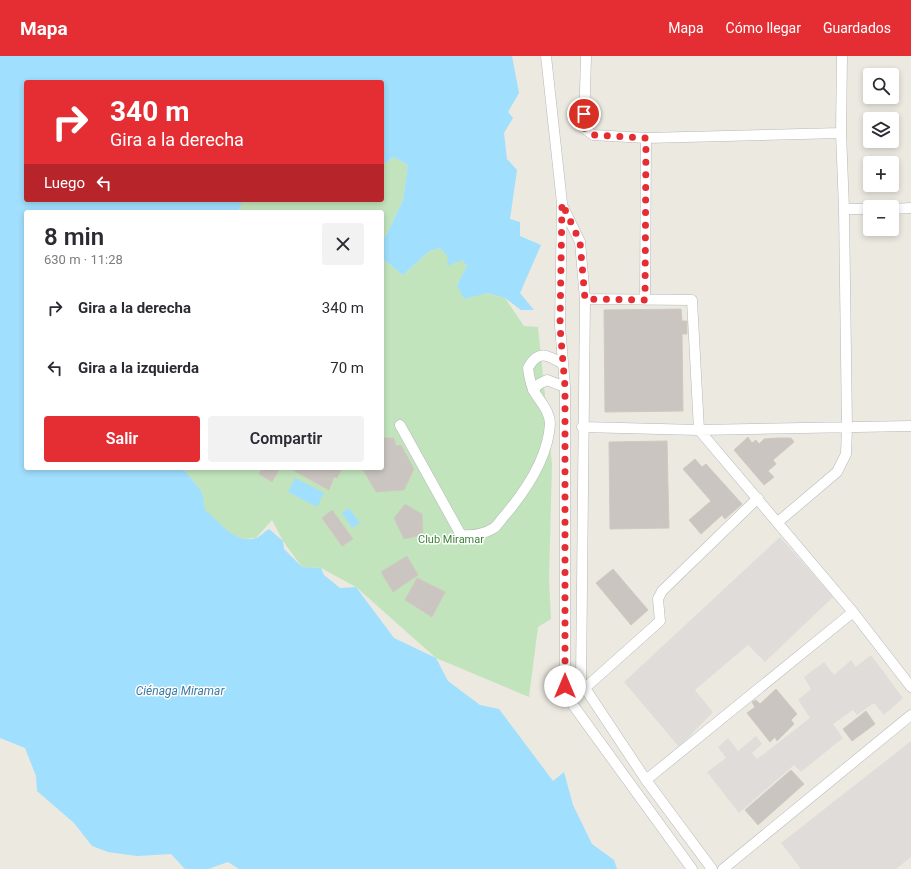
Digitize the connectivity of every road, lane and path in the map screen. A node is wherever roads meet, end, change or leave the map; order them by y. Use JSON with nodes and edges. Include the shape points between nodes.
{"nodes":[{"id":1,"x":546,"y":56,"type":"edge"},
{"id":2,"x":586,"y":56,"type":"edge"},
{"id":3,"x":842,"y":56,"type":"edge"},
{"id":4,"x":841,"y":134,"type":"junction"},
{"id":5,"x":646,"y":138,"type":"junction"},
{"id":6,"x":562,"y":203,"type":"junction"},
{"id":7,"x":911,"y":208,"type":"edge"},
{"id":8,"x":844,"y":209,"type":"junction"},
{"id":9,"x":863,"y":209,"type":"edge"},
{"id":10,"x":899,"y":209,"type":"edge"},
{"id":11,"x":585,"y":299,"type":"junction"},
{"id":12,"x":645,"y":300,"type":"junction"},
{"id":13,"x":563,"y":364,"type":"junction"},
{"id":14,"x":565,"y":387,"type":"junction"},
{"id":15,"x":533,"y":390,"type":"junction"},
{"id":16,"x":400,"y":425,"type":"dead end"},
{"id":17,"x":911,"y":426,"type":"edge"},
{"id":18,"x":582,"y":427,"type":"junction"},
{"id":19,"x":848,"y":428,"type":"junction"},
{"id":20,"x":699,"y":430,"type":"junction"},
{"id":21,"x":758,"y":498,"type":"junction"},
{"id":22,"x":778,"y":522,"type":"junction"},
{"id":23,"x":853,"y":612,"type":"junction"},
{"id":24,"x":911,"y":687,"type":"edge"},
{"id":25,"x":585,"y":688,"type":"junction"},
{"id":26,"x":911,"y":715,"type":"edge"},
{"id":27,"x":646,"y":780,"type":"junction"},
{"id":28,"x":692,"y":869,"type":"edge"},
{"id":29,"x":712,"y":869,"type":"edge"},
{"id":30,"x":723,"y":869,"type":"edge"}],
"edges":[{"from":1,"to":6,"type":"street"},
{"from":2,"to":5,"type":"street","via":[[584,128],[593,135]]},
{"from":3,"to":4,"type":"street"},
{"from":4,"to":5,"type":"street"},
{"from":4,"to":8,"type":"street"},
{"from":5,"to":12,"type":"street"},
{"from":6,"to":11,"type":"street","via":[[580,242]]},
{"from":6,"to":13,"type":"street","via":[[560,326]]},
{"from":7,"to":10,"type":"street"},
{"from":8,"to":9,"type":"street"},
{"from":8,"to":19,"type":"street"},
{"from":11,"to":12,"type":"street"},
{"from":11,"to":18,"type":"street"},
{"from":12,"to":20,"type":"street","via":[[692,300]]},
{"from":13,"to":14,"type":"street"},
{"from":13,"to":15,"type":"street","via":[[549,356],[540,355],[532,359],[528,368]]},
{"from":14,"to":15,"type":"street","via":[[547,380]]},
{"from":14,"to":28,"type":"street","via":[[565,686],[573,705]]},
{"from":15,"to":16,"type":"street","via":[[547,410],[550,423],[542,458],[523,492],[495,527],[471,536],[461,535]]},
{"from":17,"to":19,"type":"street"},
{"from":18,"to":20,"type":"street"},
{"from":18,"to":25,"type":"street","via":[[581,682]]},
{"from":19,"to":20,"type":"street"},
{"from":19,"to":22,"type":"street","via":[[846,454],[837,472]]},
{"from":20,"to":21,"type":"street"},
{"from":21,"to":22,"type":"street"},
{"from":21,"to":25,"type":"street","via":[[662,591],[658,599],[660,621]]},
{"from":22,"to":23,"type":"street"},
{"from":23,"to":24,"type":"street"},
{"from":23,"to":27,"type":"street"},
{"from":25,"to":27,"type":"street"},
{"from":26,"to":30,"type":"street"},
{"from":27,"to":29,"type":"street"}]}
